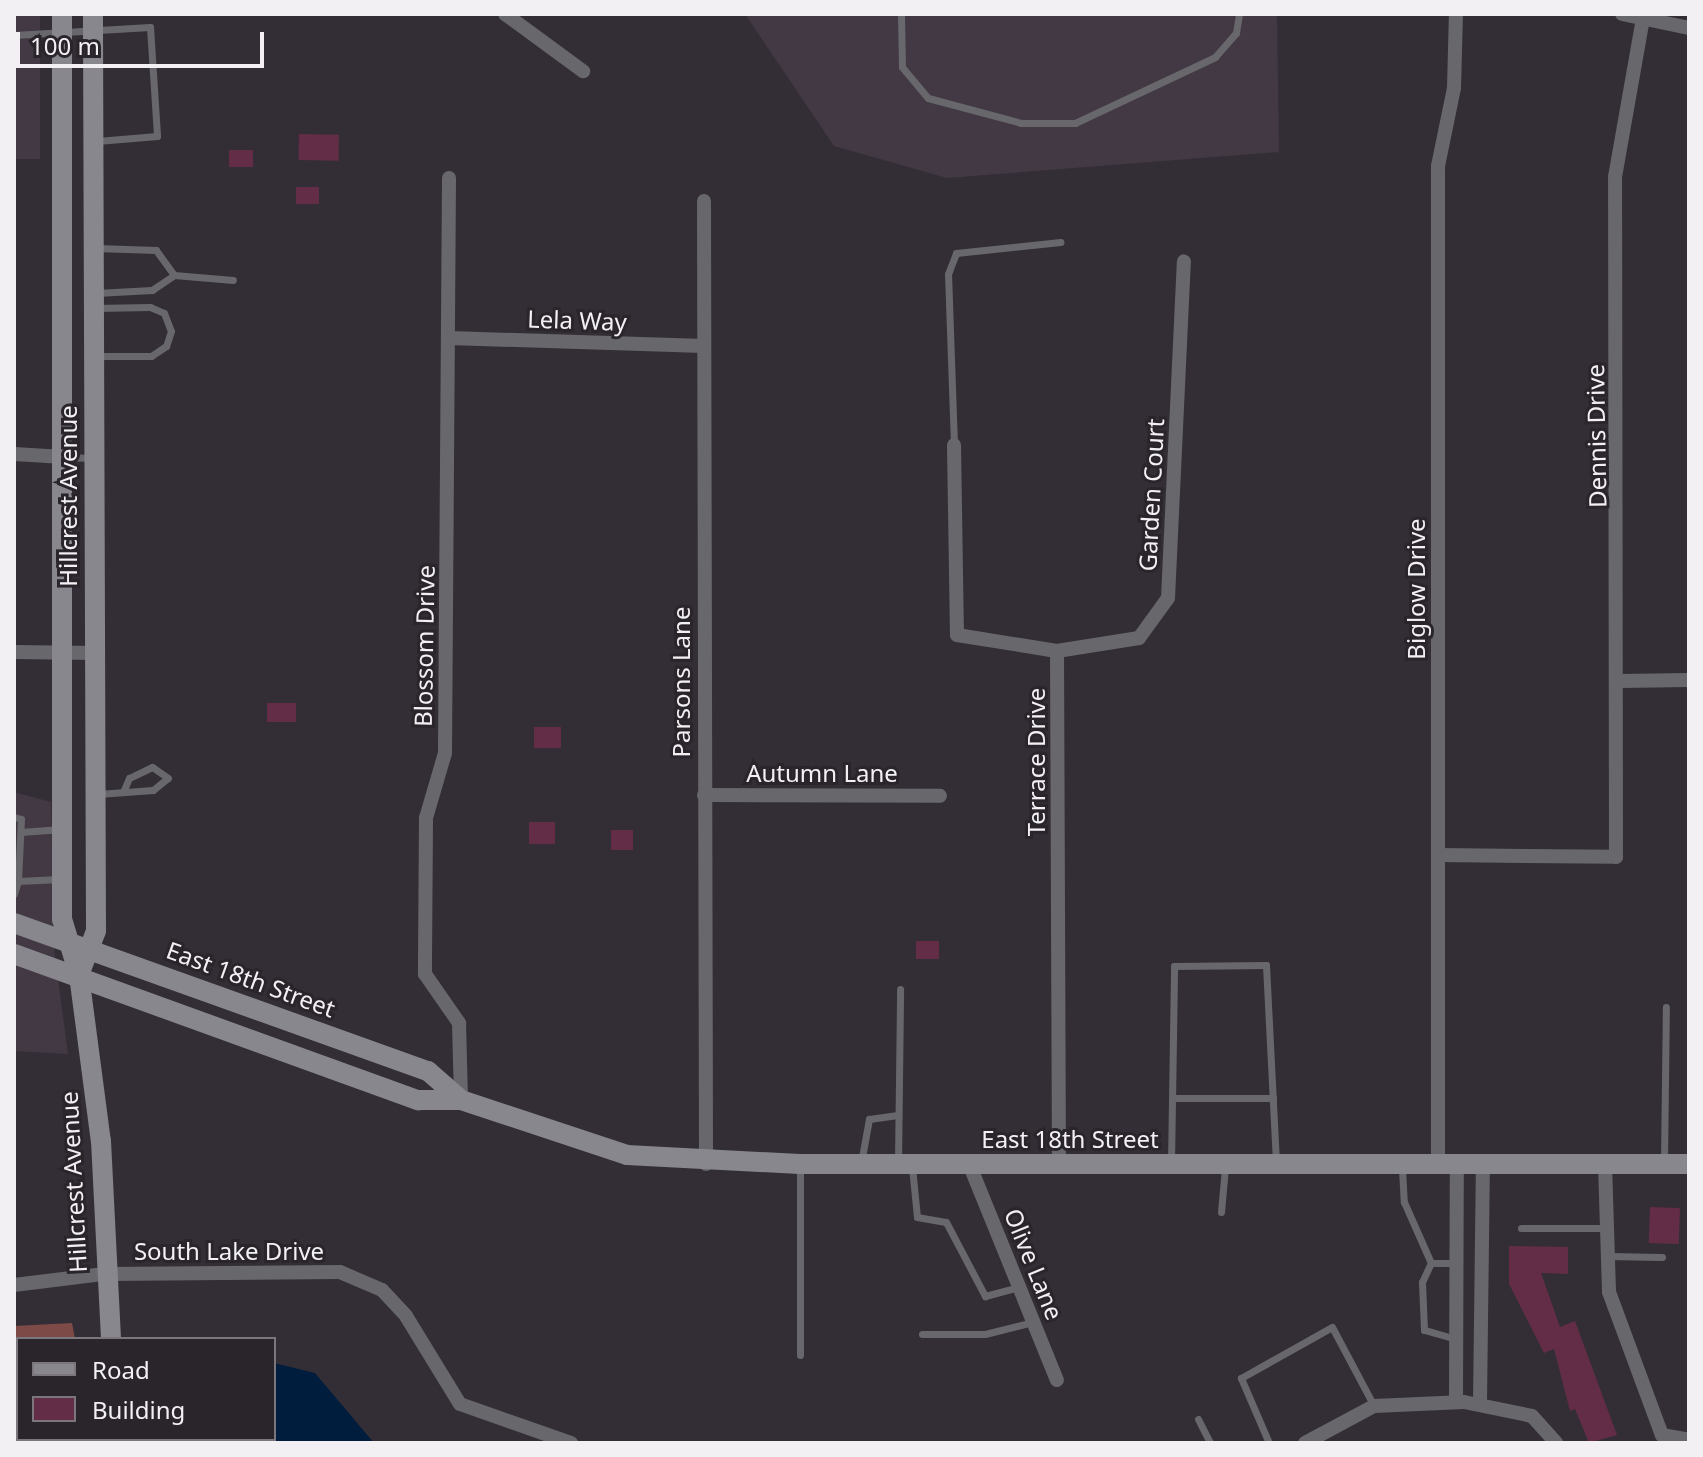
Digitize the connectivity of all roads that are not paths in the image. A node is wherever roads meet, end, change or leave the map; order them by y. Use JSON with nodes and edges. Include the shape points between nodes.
{"nodes":[{"id":1,"x":62,"y":14,"type":"edge"},
{"id":2,"x":505,"y":14,"type":"edge"},
{"id":3,"x":901,"y":14,"type":"edge"},
{"id":4,"x":1239,"y":14,"type":"edge"},
{"id":5,"x":1456,"y":14,"type":"edge"},
{"id":6,"x":1622,"y":14,"type":"edge"},
{"id":7,"x":1643,"y":18,"type":"junction"},
{"id":8,"x":93,"y":20,"type":"edge"},
{"id":9,"x":1689,"y":28,"type":"edge"},
{"id":10,"x":14,"y":35,"type":"edge"},
{"id":11,"x":62,"y":38,"type":"junction"},
{"id":12,"x":583,"y":71,"type":"dead end"},
{"id":13,"x":93,"y":141,"type":"junction"},
{"id":14,"x":449,"y":178,"type":"dead end"},
{"id":15,"x":704,"y":201,"type":"dead end"},
{"id":16,"x":1060,"y":242,"type":"dead end"},
{"id":17,"x":94,"y":248,"type":"junction"},
{"id":18,"x":1184,"y":261,"type":"dead end"},
{"id":19,"x":174,"y":275,"type":"junction"},
{"id":20,"x":233,"y":280,"type":"dead end"},
{"id":21,"x":94,"y":301,"type":"junction"},
{"id":22,"x":449,"y":338,"type":"junction"},
{"id":23,"x":704,"y":346,"type":"junction"},
{"id":24,"x":94,"y":356,"type":"junction"},
{"id":25,"x":954,"y":445,"type":"joint"},
{"id":26,"x":14,"y":454,"type":"edge"},
{"id":27,"x":64,"y":457,"type":"junction"},
{"id":28,"x":94,"y":458,"type":"junction"},
{"id":29,"x":1057,"y":651,"type":"junction"},
{"id":30,"x":14,"y":652,"type":"edge"},
{"id":31,"x":63,"y":653,"type":"junction"},
{"id":32,"x":95,"y":653,"type":"junction"},
{"id":33,"x":1689,"y":680,"type":"edge"},
{"id":34,"x":1620,"y":681,"type":"junction"},
{"id":35,"x":123,"y":792,"type":"junction"},
{"id":36,"x":96,"y":795,"type":"junction"},
{"id":37,"x":704,"y":795,"type":"junction"},
{"id":38,"x":940,"y":796,"type":"dead end"},
{"id":39,"x":14,"y":817,"type":"edge"},
{"id":40,"x":63,"y":829,"type":"junction"},
{"id":41,"x":21,"y":832,"type":"junction"},
{"id":42,"x":1438,"y":855,"type":"junction"},
{"id":43,"x":62,"y":879,"type":"junction"},
{"id":44,"x":18,"y":881,"type":"junction"},
{"id":45,"x":14,"y":894,"type":"edge"},
{"id":46,"x":14,"y":923,"type":"edge"},
{"id":47,"x":67,"y":939,"type":"junction"},
{"id":48,"x":90,"y":948,"type":"junction"},
{"id":49,"x":14,"y":954,"type":"edge"},
{"id":50,"x":79,"y":975,"type":"junction"},
{"id":51,"x":900,"y":989,"type":"dead end"},
{"id":52,"x":1666,"y":1007,"type":"dead end"},
{"id":53,"x":1172,"y":1098,"type":"junction"},
{"id":54,"x":1273,"y":1098,"type":"junction"},
{"id":55,"x":461,"y":1100,"type":"junction"},
{"id":56,"x":898,"y":1115,"type":"junction"},
{"id":57,"x":706,"y":1164,"type":"junction"},
{"id":58,"x":800,"y":1164,"type":"junction"},
{"id":59,"x":1605,"y":1164,"type":"junction"},
{"id":60,"x":1664,"y":1164,"type":"junction"},
{"id":61,"x":1689,"y":1164,"type":"edge"},
{"id":62,"x":861,"y":1165,"type":"junction"},
{"id":63,"x":905,"y":1165,"type":"junction"},
{"id":64,"x":1059,"y":1165,"type":"junction"},
{"id":65,"x":1171,"y":1165,"type":"junction"},
{"id":66,"x":1225,"y":1165,"type":"junction"},
{"id":67,"x":1276,"y":1165,"type":"junction"},
{"id":68,"x":970,"y":1166,"type":"junction"},
{"id":69,"x":1402,"y":1166,"type":"junction"},
{"id":70,"x":1448,"y":1166,"type":"junction"},
{"id":71,"x":1483,"y":1166,"type":"junction"},
{"id":72,"x":1221,"y":1212,"type":"dead end"},
{"id":73,"x":1521,"y":1228,"type":"dead end"},
{"id":74,"x":1607,"y":1228,"type":"junction"},
{"id":75,"x":1608,"y":1256,"type":"junction"},
{"id":76,"x":1662,"y":1257,"type":"dead end"},
{"id":77,"x":1431,"y":1263,"type":"junction"},
{"id":78,"x":1456,"y":1263,"type":"junction"},
{"id":79,"x":104,"y":1274,"type":"junction"},
{"id":80,"x":14,"y":1285,"type":"edge"},
{"id":81,"x":1019,"y":1287,"type":"junction"},
{"id":82,"x":1033,"y":1322,"type":"junction"},
{"id":83,"x":922,"y":1334,"type":"dead end"},
{"id":84,"x":111,"y":1337,"type":"edge"},
{"id":85,"x":1456,"y":1339,"type":"junction"},
{"id":86,"x":800,"y":1355,"type":"dead end"},
{"id":87,"x":1057,"y":1380,"type":"dead end"},
{"id":88,"x":1460,"y":1402,"type":"junction"},
{"id":89,"x":1480,"y":1403,"type":"junction"},
{"id":90,"x":1374,"y":1406,"type":"junction"},
{"id":91,"x":1198,"y":1419,"type":"dead end"},
{"id":92,"x":1689,"y":1440,"type":"edge"},
{"id":93,"x":571,"y":1443,"type":"edge"},
{"id":94,"x":1210,"y":1443,"type":"edge"},
{"id":95,"x":1269,"y":1443,"type":"edge"},
{"id":96,"x":1305,"y":1443,"type":"edge"},
{"id":97,"x":1556,"y":1443,"type":"edge"}],
"edges":[{"from":1,"to":11,"type":"main road","name":"Hillcrest Avenue"},
{"from":2,"to":12,"type":"street"},
{"from":3,"to":4,"type":"lane","via":[[902,67],[928,98],[1021,123],[1075,123],[1215,57],[1236,33]]},
{"from":5,"to":42,"type":"street","name":"Biglow Drive","via":[[1454,88],[1438,166]]},
{"from":6,"to":7,"type":"street"},
{"from":7,"to":9,"type":"street"},
{"from":7,"to":34,"type":"street","name":"Dennis Drive","via":[[1615,177]]},
{"from":8,"to":11,"type":"lane"},
{"from":8,"to":13,"type":"main road","name":"Hillcrest Avenue"},
{"from":8,"to":13,"type":"lane","via":[[150,27],[159,125],[148,141]]},
{"from":10,"to":11,"type":"lane"},
{"from":11,"to":27,"type":"main road","name":"Hillcrest Avenue"},
{"from":13,"to":17,"type":"main road","name":"Hillcrest Avenue"},
{"from":14,"to":22,"type":"street","name":"Blossom Drive"},
{"from":15,"to":23,"type":"street","name":"Parsons Lane"},
{"from":16,"to":25,"type":"lane","via":[[956,253],[948,274]]},
{"from":17,"to":19,"type":"lane","via":[[156,250]]},
{"from":17,"to":21,"type":"main road","name":"Hillcrest Avenue"},
{"from":18,"to":29,"type":"street","name":"Garden Court","via":[[1168,598],[1139,638]]},
{"from":19,"to":20,"type":"lane"},
{"from":19,"to":21,"type":"lane","via":[[152,290]]},
{"from":21,"to":24,"type":"main road","name":"Hillcrest Avenue"},
{"from":21,"to":24,"type":"lane","via":[[150,307],[164,313],[171,331],[166,346],[151,356]]},
{"from":22,"to":23,"type":"street","name":"Lela Way"},
{"from":22,"to":55,"type":"street","name":"Blossom Drive","via":[[445,753],[426,818],[425,974],[459,1023]]},
{"from":23,"to":37,"type":"street","name":"Parsons Lane"},
{"from":24,"to":28,"type":"main road","name":"Hillcrest Avenue"},
{"from":25,"to":29,"type":"street","via":[[957,635]]},
{"from":26,"to":27,"type":"street"},
{"from":27,"to":28,"type":"lane"},
{"from":27,"to":31,"type":"main road","name":"Hillcrest Avenue"},
{"from":28,"to":32,"type":"main road","name":"Hillcrest Avenue"},
{"from":29,"to":64,"type":"street","name":"Terrace Drive"},
{"from":30,"to":31,"type":"street"},
{"from":31,"to":32,"type":"street"},
{"from":31,"to":40,"type":"main road","name":"Hillcrest Avenue"},
{"from":32,"to":36,"type":"main road","name":"Hillcrest Avenue"},
{"from":33,"to":34,"type":"street"},
{"from":34,"to":42,"type":"street","name":"Dennis Drive","via":[[1616,857]]},
{"from":35,"to":35,"type":"lane","via":[[164,786],[168,778],[152,767],[129,778]]},
{"from":35,"to":36,"type":"lane"},
{"from":36,"to":48,"type":"main road","name":"Hillcrest Avenue"},
{"from":37,"to":38,"type":"street","name":"Autumn Lane"},
{"from":37,"to":57,"type":"street","name":"Parsons Lane"},
{"from":39,"to":41,"type":"lane"},
{"from":40,"to":41,"type":"lane"},
{"from":40,"to":43,"type":"main road","name":"Hillcrest Avenue"},
{"from":41,"to":44,"type":"lane"},
{"from":42,"to":70,"type":"street","name":"Biglow Drive"},
{"from":43,"to":44,"type":"lane"},
{"from":43,"to":47,"type":"main road","name":"Hillcrest Avenue"},
{"from":44,"to":45,"type":"lane"},
{"from":46,"to":47,"type":"main road","name":"East 18th Street"},
{"from":47,"to":48,"type":"main road","name":"East 18th Street"},
{"from":47,"to":50,"type":"main road","name":"Hillcrest Avenue"},
{"from":48,"to":50,"type":"main road","name":"Hillcrest Avenue"},
{"from":48,"to":55,"type":"main road","name":"East 18th Street","via":[[428,1071]]},
{"from":49,"to":50,"type":"main road","name":"East 18th Street"},
{"from":50,"to":55,"type":"main road","name":"East 18th Street","via":[[418,1100]]},
{"from":50,"to":79,"type":"main road","name":"Hillcrest Avenue","via":[[101,1141]]},
{"from":51,"to":56,"type":"lane"},
{"from":52,"to":60,"type":"lane"},
{"from":53,"to":54,"type":"lane"},
{"from":53,"to":54,"type":"lane","via":[[1174,966],[1266,965]]},
{"from":53,"to":65,"type":"lane"},
{"from":54,"to":67,"type":"lane"},
{"from":55,"to":57,"type":"main road","name":"East 18th Street","via":[[627,1155]]},
{"from":56,"to":62,"type":"lane","via":[[869,1119]]},
{"from":56,"to":63,"type":"lane"},
{"from":57,"to":58,"type":"main road","name":"East 18th Street"},
{"from":58,"to":62,"type":"main road","name":"East 18th Street"},
{"from":58,"to":86,"type":"lane"},
{"from":59,"to":60,"type":"main road","name":"East 18th Street"},
{"from":59,"to":71,"type":"main road","name":"East 18th Street"},
{"from":59,"to":74,"type":"street"},
{"from":60,"to":61,"type":"main road","name":"East 18th Street"},
{"from":62,"to":63,"type":"main road","name":"East 18th Street"},
{"from":63,"to":68,"type":"main road","name":"East 18th Street"},
{"from":63,"to":81,"type":"lane","via":[[917,1217],[946,1222],[985,1296]]},
{"from":64,"to":65,"type":"main road","name":"East 18th Street"},
{"from":64,"to":68,"type":"main road","name":"East 18th Street"},
{"from":65,"to":66,"type":"main road","name":"East 18th Street"},
{"from":66,"to":67,"type":"main road","name":"East 18th Street"},
{"from":66,"to":72,"type":"lane"},
{"from":67,"to":69,"type":"main road","name":"East 18th Street"},
{"from":68,"to":81,"type":"street","name":"Olive Lane"},
{"from":69,"to":70,"type":"main road","name":"East 18th Street"},
{"from":69,"to":77,"type":"lane","via":[[1404,1202]]},
{"from":70,"to":71,"type":"main road","name":"East 18th Street"},
{"from":70,"to":78,"type":"street","name":"Biglow Drive"},
{"from":71,"to":89,"type":"street"},
{"from":73,"to":74,"type":"lane"},
{"from":74,"to":75,"type":"street"},
{"from":75,"to":76,"type":"lane"},
{"from":75,"to":92,"type":"street","via":[[1609,1292],[1650,1412],[1662,1435]]},
{"from":77,"to":78,"type":"lane"},
{"from":77,"to":85,"type":"lane","via":[[1422,1282],[1424,1330]]},
{"from":78,"to":85,"type":"street","name":"Biglow Drive"},
{"from":79,"to":80,"type":"street","name":"South Lake Drive"},
{"from":79,"to":84,"type":"main road","name":"Hillcrest Avenue"},
{"from":79,"to":93,"type":"street","name":"South Lake Drive","via":[[340,1272],[382,1290],[406,1316],[460,1404]]},
{"from":81,"to":82,"type":"street","name":"Olive Lane"},
{"from":82,"to":83,"type":"lane","via":[[985,1334]]},
{"from":82,"to":87,"type":"street","name":"Olive Lane"},
{"from":85,"to":88,"type":"street","name":"Biglow Drive"},
{"from":88,"to":89,"type":"street"},
{"from":88,"to":90,"type":"street"},
{"from":89,"to":97,"type":"street","via":[[1532,1416]]},
{"from":90,"to":95,"type":"lane","via":[[1332,1327],[1241,1378]]},
{"from":90,"to":96,"type":"street"},
{"from":91,"to":94,"type":"lane"}]}
